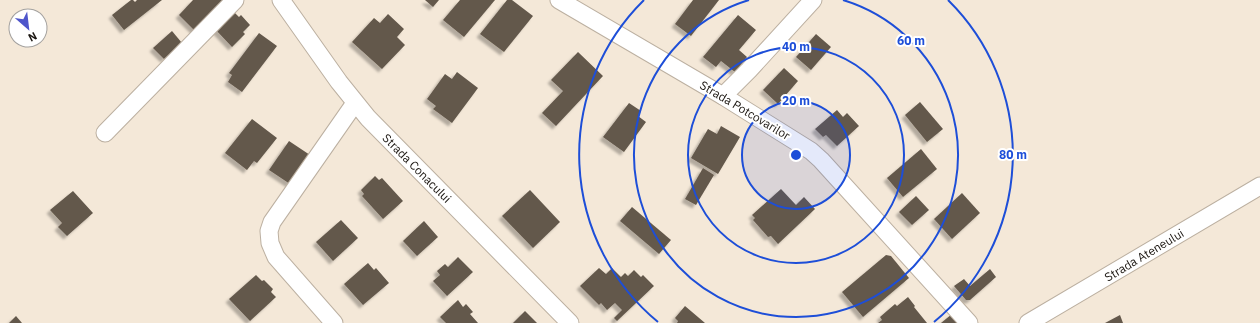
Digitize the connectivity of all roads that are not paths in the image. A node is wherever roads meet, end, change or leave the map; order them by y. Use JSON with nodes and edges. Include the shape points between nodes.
{"nodes":[{"id":1,"x":236,"y":0,"type":"edge"},
{"id":2,"x":281,"y":0,"type":"edge"},
{"id":3,"x":559,"y":0,"type":"edge"},
{"id":4,"x":813,"y":0,"type":"edge"},
{"id":5,"x":723,"y":96,"type":"junction"},
{"id":6,"x":355,"y":103,"type":"junction"},
{"id":7,"x":105,"y":132,"type":"dead end"},
{"id":8,"x":1260,"y":186,"type":"edge"},
{"id":9,"x":334,"y":323,"type":"edge"},
{"id":10,"x":570,"y":323,"type":"edge"},
{"id":11,"x":969,"y":323,"type":"edge"},
{"id":12,"x":1028,"y":323,"type":"edge"}],
"edges":[{"from":1,"to":7,"type":"street"},
{"from":2,"to":6,"type":"street","name":"Strada Conacului"},
{"from":3,"to":5,"type":"street","name":"Strada Potcovarilor"},
{"from":4,"to":5,"type":"street"},
{"from":5,"to":11,"type":"street","name":"Strada Potcovarilor","via":[[795,140],[822,160]]},
{"from":6,"to":9,"type":"street","via":[[272,222],[269,231],[270,243],[276,257]]},
{"from":6,"to":10,"type":"street","name":"Strada Conacului"},
{"from":8,"to":12,"type":"street","name":"Strada Ateneului"}]}
